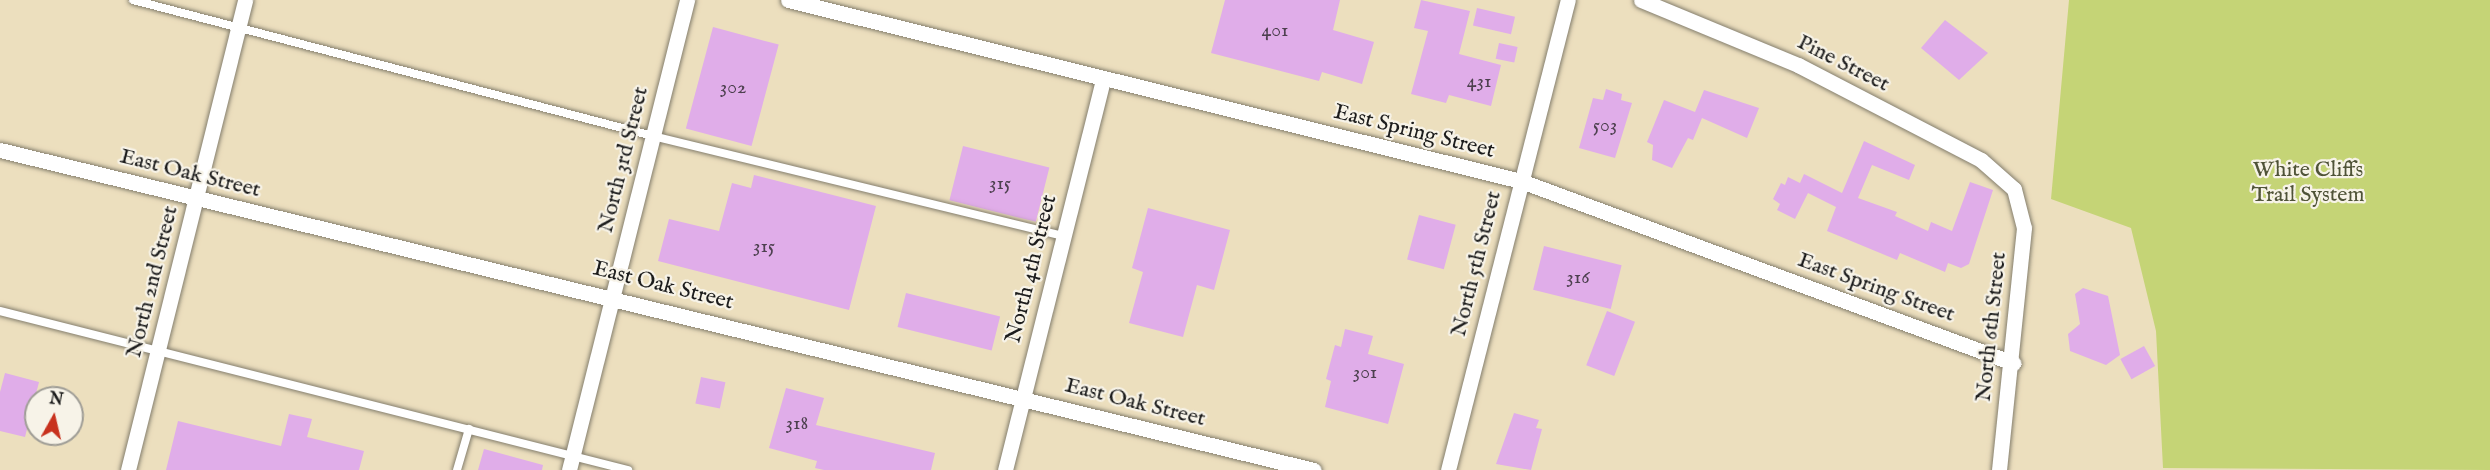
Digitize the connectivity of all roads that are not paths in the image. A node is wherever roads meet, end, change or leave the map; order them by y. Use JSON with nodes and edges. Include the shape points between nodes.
{"nodes":[{"id":1,"x":133,"y":0,"type":"edge"},
{"id":2,"x":245,"y":0,"type":"edge"},
{"id":3,"x":687,"y":0,"type":"edge"},
{"id":4,"x":788,"y":0,"type":"edge"},
{"id":5,"x":1568,"y":0,"type":"edge"},
{"id":6,"x":1641,"y":0,"type":"edge"},
{"id":7,"x":238,"y":27,"type":"junction"},
{"id":8,"x":1103,"y":79,"type":"junction"},
{"id":9,"x":653,"y":136,"type":"junction"},
{"id":10,"x":0,"y":150,"type":"edge"},
{"id":11,"x":1521,"y":181,"type":"junction"},
{"id":12,"x":2014,"y":189,"type":"joint"},
{"id":13,"x":198,"y":200,"type":"junction"},
{"id":14,"x":1064,"y":236,"type":"junction"},
{"id":15,"x":612,"y":297,"type":"junction"},
{"id":16,"x":0,"y":311,"type":"edge"},
{"id":17,"x":159,"y":350,"type":"junction"},
{"id":18,"x":2013,"y":363,"type":"junction"},
{"id":19,"x":1023,"y":399,"type":"junction"},
{"id":20,"x":469,"y":429,"type":"junction"},
{"id":21,"x":570,"y":463,"type":"edge"},
{"id":22,"x":128,"y":470,"type":"edge"},
{"id":23,"x":457,"y":470,"type":"edge"},
{"id":24,"x":628,"y":470,"type":"edge"},
{"id":25,"x":1005,"y":470,"type":"edge"},
{"id":26,"x":1314,"y":470,"type":"edge"},
{"id":27,"x":1448,"y":470,"type":"edge"},
{"id":28,"x":1999,"y":470,"type":"edge"}],
"edges":[{"from":1,"to":7,"type":"lane"},
{"from":2,"to":7,"type":"street","name":"North 2nd Street"},
{"from":3,"to":9,"type":"street","name":"North 3rd Street"},
{"from":4,"to":8,"type":"street","name":"East Spring Street"},
{"from":5,"to":11,"type":"street","name":"North 5th Street"},
{"from":6,"to":12,"type":"street","name":"Pine Street","via":[[1798,65],[1981,160]]},
{"from":7,"to":9,"type":"lane"},
{"from":7,"to":13,"type":"street","name":"North 2nd Street"},
{"from":8,"to":11,"type":"street","name":"East Spring Street"},
{"from":8,"to":14,"type":"street","name":"North 4th Street"},
{"from":9,"to":14,"type":"lane"},
{"from":9,"to":15,"type":"street","name":"North 3rd Street"},
{"from":10,"to":13,"type":"street","name":"East Oak Street"},
{"from":11,"to":18,"type":"street","name":"East Spring Street"},
{"from":11,"to":27,"type":"street","name":"North 5th Street"},
{"from":12,"to":18,"type":"street","name":"North 6th Street","via":[[2024,228]]},
{"from":13,"to":15,"type":"street","name":"East Oak Street"},
{"from":13,"to":17,"type":"street","name":"North 2nd Street"},
{"from":14,"to":19,"type":"street","name":"North 4th Street"},
{"from":15,"to":19,"type":"street","name":"East Oak Street"},
{"from":15,"to":21,"type":"street","name":"North 3rd Street"},
{"from":16,"to":17,"type":"lane"},
{"from":17,"to":20,"type":"lane"},
{"from":17,"to":22,"type":"street","name":"North 2nd Street"},
{"from":18,"to":28,"type":"street","name":"North 6th Street"},
{"from":19,"to":25,"type":"street","name":"North 4th Street"},
{"from":19,"to":26,"type":"street","name":"East Oak Street"},
{"from":20,"to":21,"type":"lane"},
{"from":20,"to":23,"type":"lane"},
{"from":21,"to":24,"type":"lane"}]}
